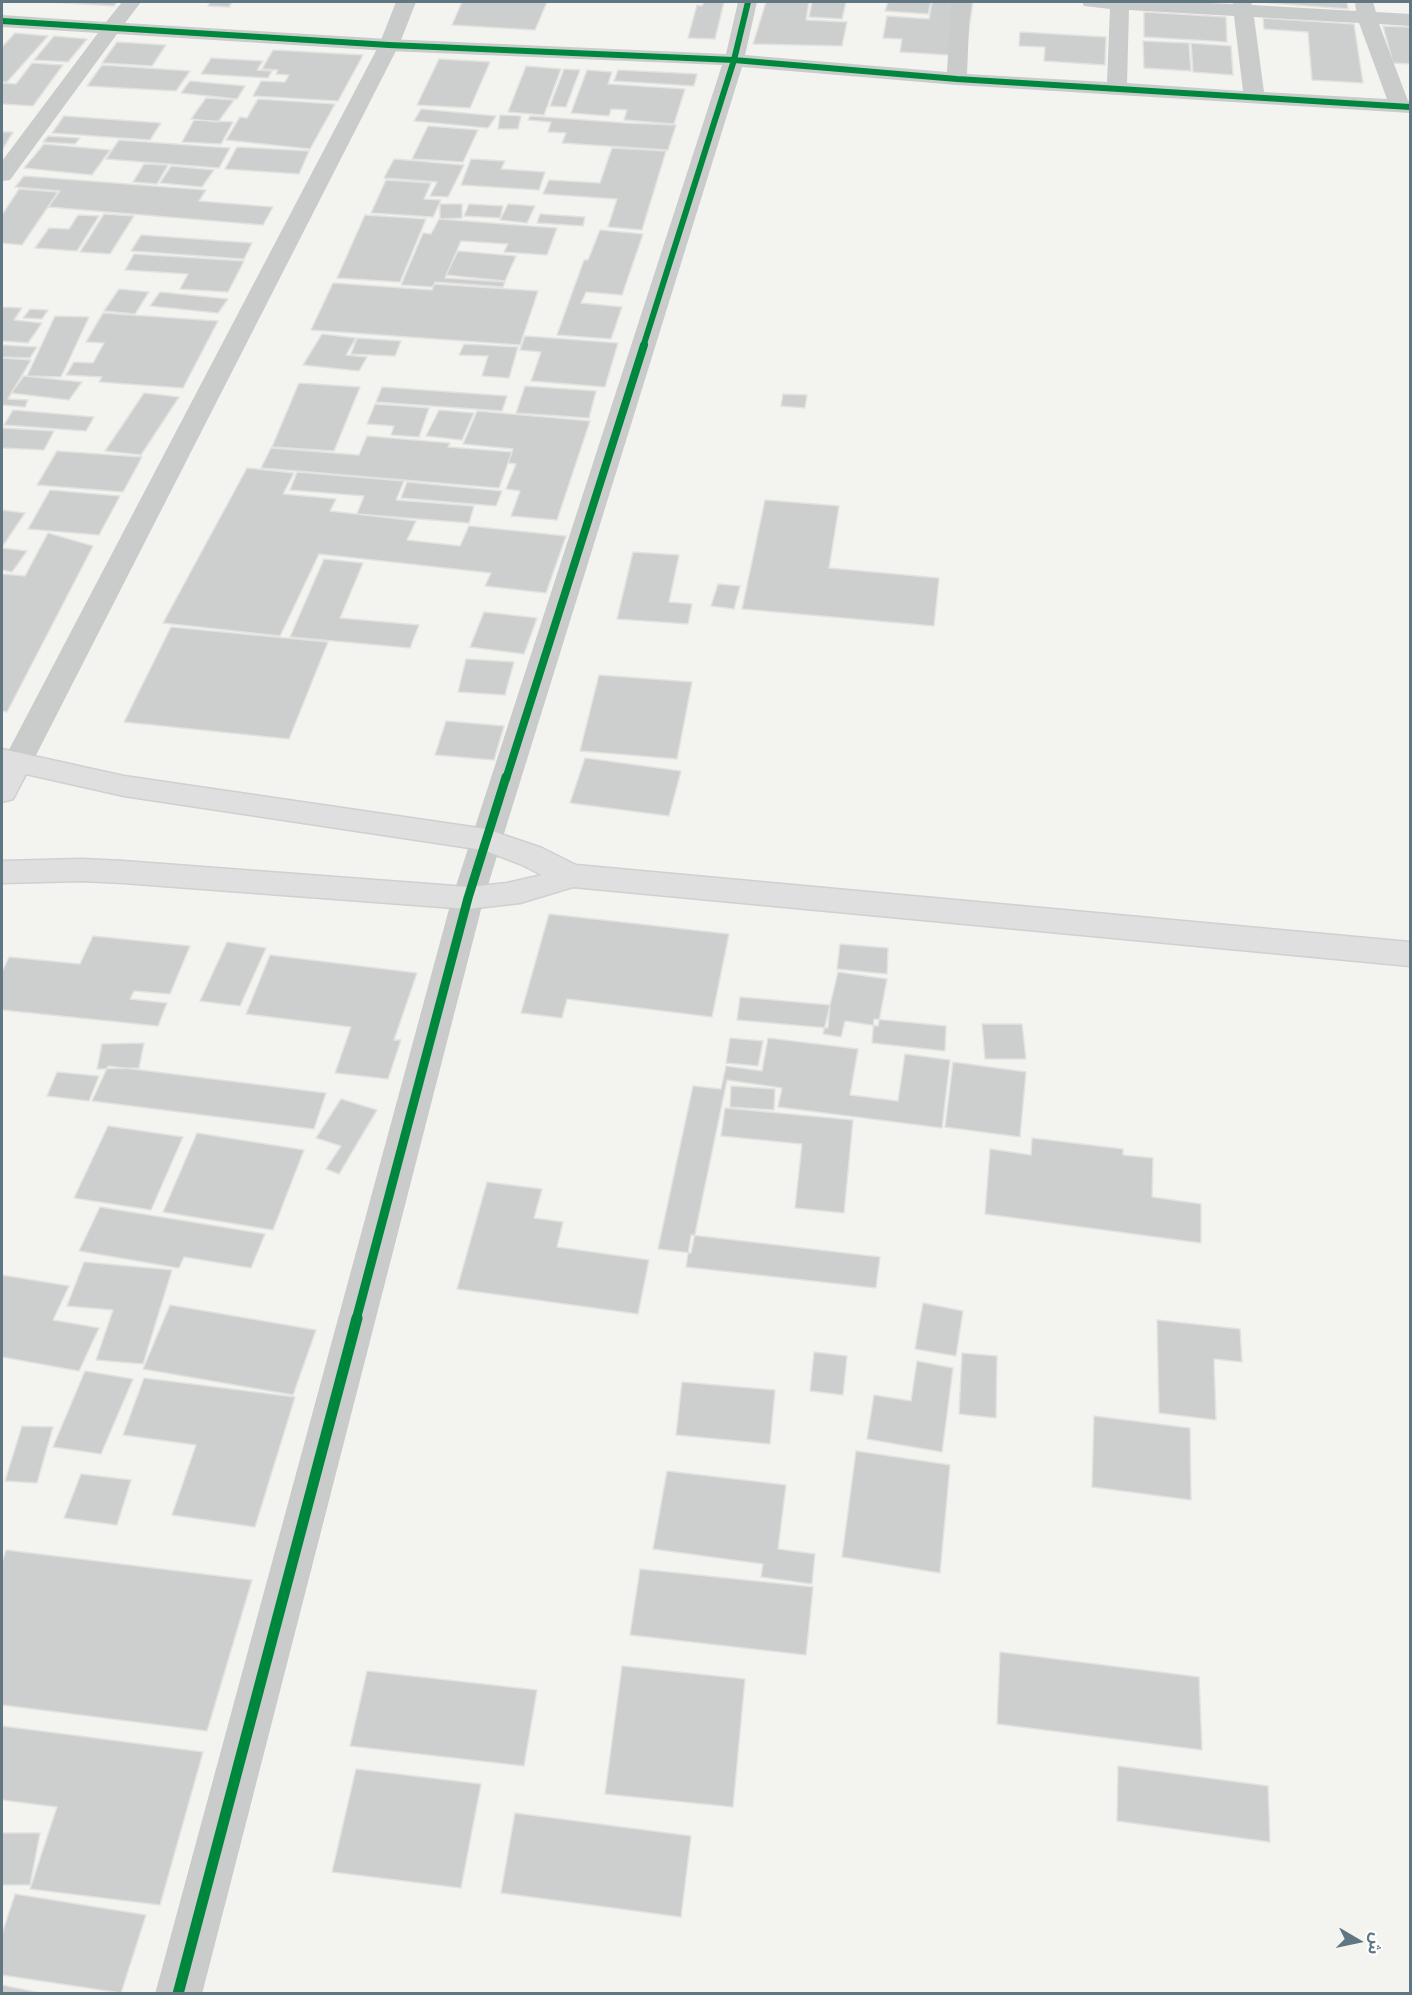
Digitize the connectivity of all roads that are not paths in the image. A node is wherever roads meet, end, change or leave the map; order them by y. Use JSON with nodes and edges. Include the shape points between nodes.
{"nodes":[{"id":1,"x":131,"y":2,"type":"edge"},
{"id":2,"x":406,"y":2,"type":"edge"},
{"id":3,"x":748,"y":2,"type":"edge"},
{"id":4,"x":960,"y":2,"type":"edge"},
{"id":5,"x":1091,"y":2,"type":"edge"},
{"id":6,"x":1120,"y":3,"type":"edge"},
{"id":7,"x":1243,"y":6,"type":"edge"},
{"id":8,"x":1365,"y":9,"type":"edge"},
{"id":9,"x":2,"y":21,"type":"edge"},
{"id":10,"x":1410,"y":21,"type":"edge"},
{"id":11,"x":114,"y":27,"type":"junction"},
{"id":12,"x":389,"y":45,"type":"junction"},
{"id":13,"x":734,"y":60,"type":"junction"},
{"id":14,"x":957,"y":79,"type":"junction"},
{"id":15,"x":1117,"y":89,"type":"junction"},
{"id":16,"x":1254,"y":97,"type":"junction"},
{"id":17,"x":1405,"y":106,"type":"edge"},
{"id":18,"x":2,"y":175,"type":"edge"},
{"id":19,"x":9,"y":761,"type":"edge"},
{"id":20,"x":2,"y":792,"type":"edge"},
{"id":21,"x":486,"y":840,"type":"junction"},
{"id":22,"x":2,"y":872,"type":"edge"},
{"id":23,"x":571,"y":876,"type":"junction"},
{"id":24,"x":468,"y":898,"type":"junction"},
{"id":25,"x":1410,"y":954,"type":"edge"},
{"id":26,"x":178,"y":1994,"type":"edge"}],
"edges":[{"from":1,"to":11,"type":"street"},
{"from":2,"to":12,"type":"street"},
{"from":3,"to":13,"type":"street"},
{"from":4,"to":14,"type":"street"},
{"from":5,"to":6,"type":"street"},
{"from":6,"to":7,"type":"street"},
{"from":6,"to":15,"type":"street"},
{"from":7,"to":8,"type":"street"},
{"from":7,"to":16,"type":"street"},
{"from":8,"to":10,"type":"street"},
{"from":8,"to":17,"type":"street"},
{"from":9,"to":11,"type":"street"},
{"from":11,"to":12,"type":"street"},
{"from":11,"to":18,"type":"street"},
{"from":12,"to":13,"type":"street"},
{"from":12,"to":19,"type":"street"},
{"from":13,"to":14,"type":"street"},
{"from":13,"to":21,"type":"street"},
{"from":14,"to":15,"type":"street"},
{"from":15,"to":16,"type":"street"},
{"from":16,"to":17,"type":"street"},
{"from":19,"to":20,"type":"main road"},
{"from":19,"to":21,"type":"main road","via":[[124,786]]},
{"from":21,"to":23,"type":"main road"},
{"from":21,"to":24,"type":"street"},
{"from":22,"to":24,"type":"main road","via":[[112,872]]},
{"from":23,"to":24,"type":"main road","via":[[511,894]]},
{"from":23,"to":25,"type":"main road"},
{"from":24,"to":26,"type":"street"}]}
